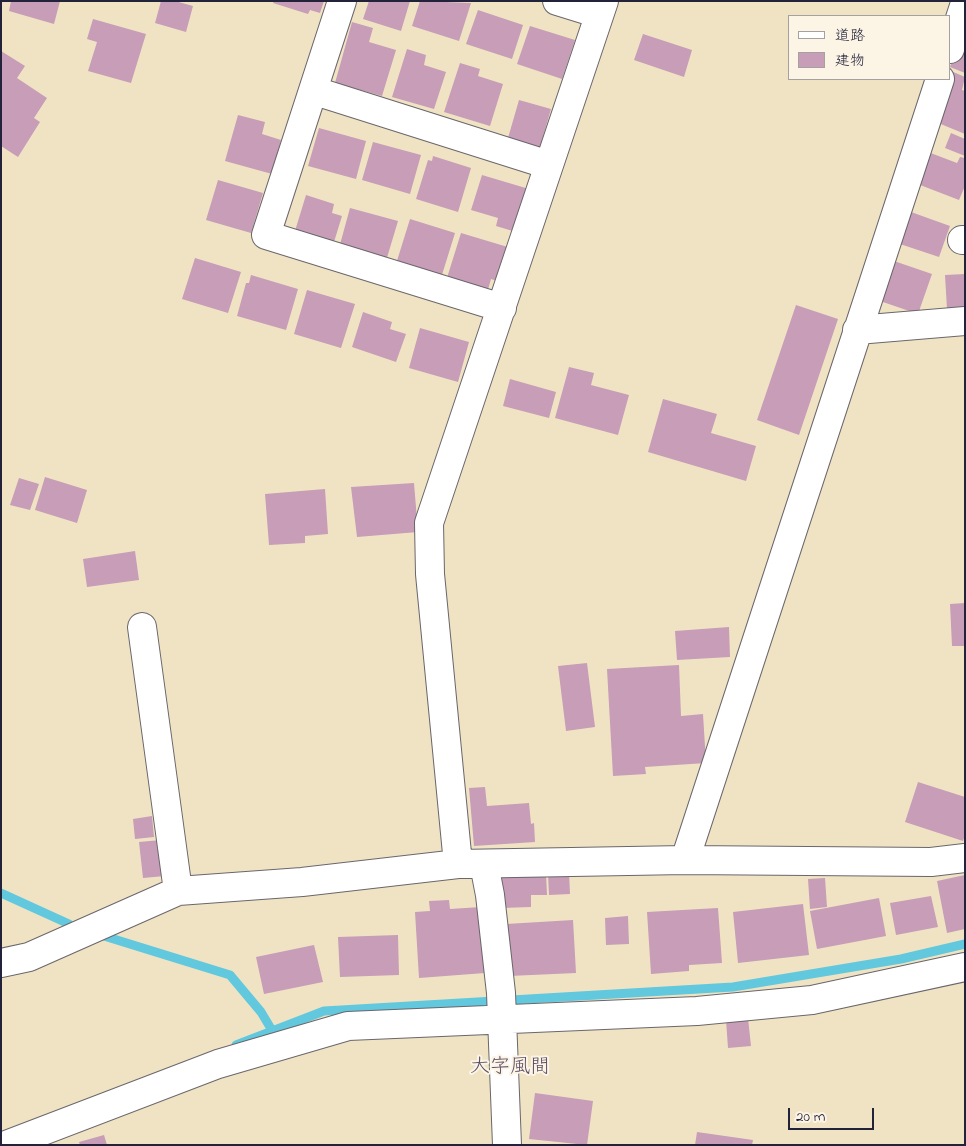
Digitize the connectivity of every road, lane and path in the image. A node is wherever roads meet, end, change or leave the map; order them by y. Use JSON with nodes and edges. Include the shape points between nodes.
{"nodes":[{"id":1,"x":342,"y":1,"type":"edge"},
{"id":2,"x":557,"y":1,"type":"edge"},
{"id":3,"x":965,"y":3,"type":"edge"},
{"id":4,"x":602,"y":8,"type":"edge"},
{"id":5,"x":951,"y":46,"type":"edge"},
{"id":6,"x":940,"y":80,"type":"edge"},
{"id":7,"x":315,"y":91,"type":"junction"},
{"id":8,"x":549,"y":165,"type":"junction"},
{"id":9,"x":502,"y":308,"type":"junction"},
{"id":10,"x":965,"y":321,"type":"edge"},
{"id":11,"x":857,"y":330,"type":"junction"},
{"id":12,"x":142,"y":627,"type":"dead end"},
{"id":13,"x":965,"y":858,"type":"edge"},
{"id":14,"x":685,"y":860,"type":"junction"},
{"id":15,"x":471,"y":864,"type":"junction"},
{"id":16,"x":178,"y":890,"type":"junction"},
{"id":17,"x":1,"y":963,"type":"edge"},
{"id":18,"x":965,"y":968,"type":"edge"},
{"id":19,"x":501,"y":1010,"type":"junction"},
{"id":20,"x":6,"y":1145,"type":"edge"},
{"id":21,"x":507,"y":1145,"type":"edge"}],
"edges":[{"from":1,"to":7,"type":"street"},
{"from":2,"to":4,"type":"street"},
{"from":3,"to":5,"type":"street"},
{"from":4,"to":8,"type":"street"},
{"from":6,"to":11,"type":"street"},
{"from":7,"to":8,"type":"street"},
{"from":7,"to":9,"type":"street","via":[[266,235]]},
{"from":8,"to":9,"type":"street"},
{"from":9,"to":15,"type":"street","via":[[429,523],[430,574]]},
{"from":10,"to":11,"type":"street"},
{"from":11,"to":14,"type":"street"},
{"from":12,"to":16,"type":"street"},
{"from":13,"to":14,"type":"street","via":[[931,862]]},
{"from":14,"to":15,"type":"street"},
{"from":15,"to":16,"type":"street","via":[[302,882]]},
{"from":15,"to":19,"type":"street","via":[[490,895]]},
{"from":16,"to":17,"type":"street","via":[[29,957]]},
{"from":18,"to":19,"type":"street","via":[[812,1000],[696,1011]]},
{"from":19,"to":20,"type":"street","via":[[348,1026],[218,1064]]},
{"from":19,"to":21,"type":"street"}]}
